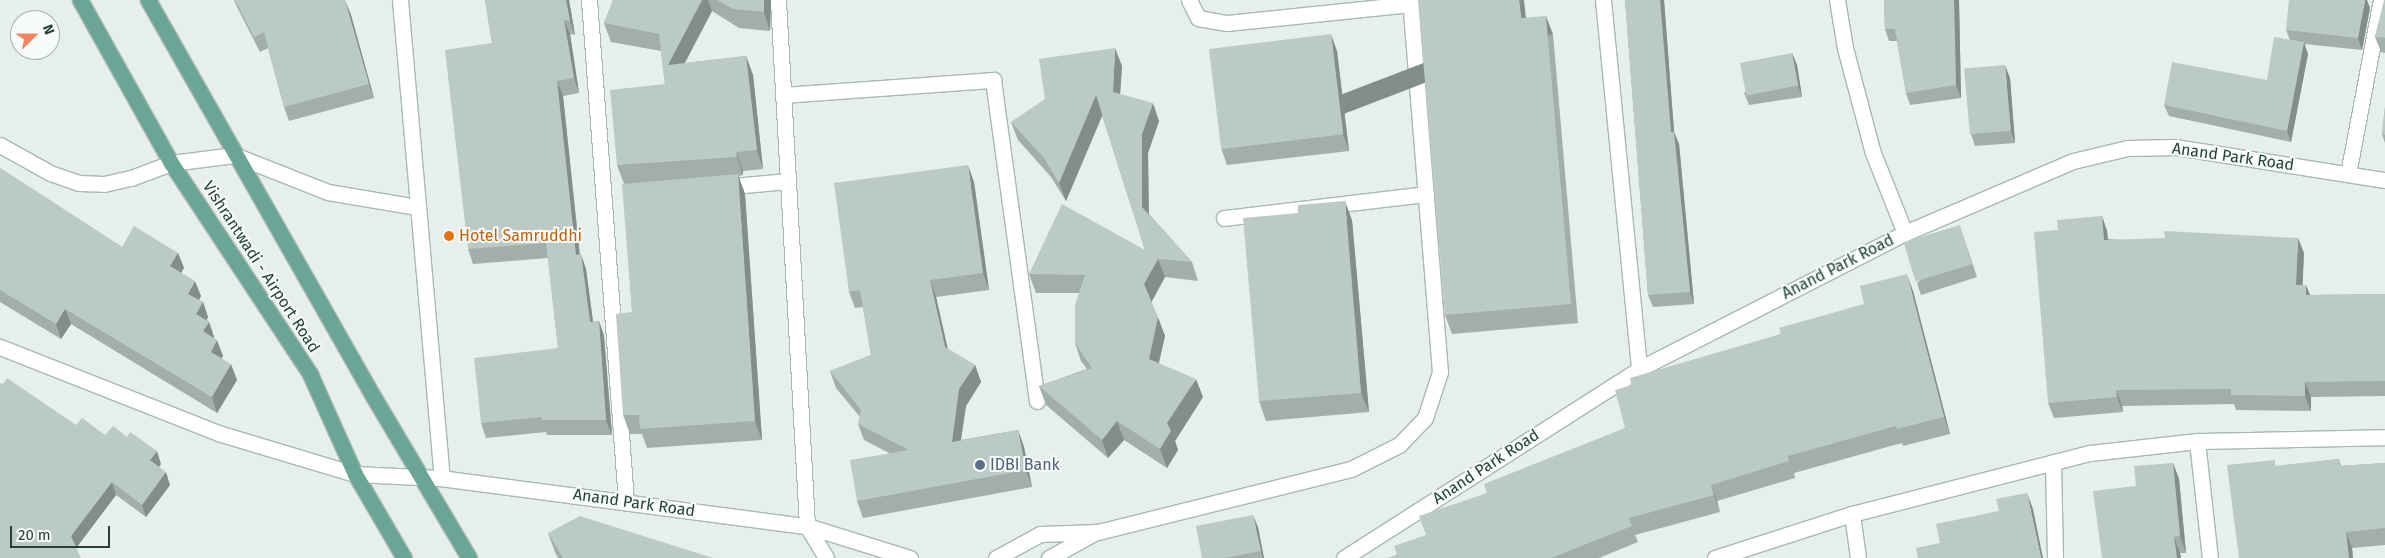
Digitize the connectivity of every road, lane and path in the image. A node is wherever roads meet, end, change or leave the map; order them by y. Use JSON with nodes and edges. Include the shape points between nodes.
{"nodes":[{"id":1,"x":80,"y":0,"type":"edge"},
{"id":2,"x":148,"y":0,"type":"edge"},
{"id":3,"x":400,"y":0,"type":"edge"},
{"id":4,"x":590,"y":0,"type":"edge"},
{"id":5,"x":778,"y":0,"type":"edge"},
{"id":6,"x":1188,"y":0,"type":"edge"},
{"id":7,"x":1604,"y":0,"type":"edge"},
{"id":8,"x":1837,"y":0,"type":"edge"},
{"id":9,"x":2381,"y":0,"type":"edge"},
{"id":10,"x":1411,"y":2,"type":"edge"},
{"id":11,"x":783,"y":96,"type":"junction"},
{"id":12,"x":0,"y":145,"type":"edge"},
{"id":13,"x":234,"y":155,"type":"junction"},
{"id":14,"x":171,"y":163,"type":"junction"},
{"id":15,"x":2348,"y":174,"type":"junction"},
{"id":16,"x":2385,"y":180,"type":"edge"},
{"id":17,"x":788,"y":181,"type":"junction"},
{"id":18,"x":702,"y":188,"type":"edge"},
{"id":19,"x":1426,"y":194,"type":"junction"},
{"id":20,"x":417,"y":207,"type":"junction"},
{"id":21,"x":1224,"y":218,"type":"dead end"},
{"id":22,"x":1905,"y":233,"type":"junction"},
{"id":23,"x":0,"y":347,"type":"edge"},
{"id":24,"x":1639,"y":369,"type":"junction"},
{"id":25,"x":1036,"y":401,"type":"dead end"},
{"id":26,"x":2385,"y":437,"type":"edge"},
{"id":27,"x":2197,"y":440,"type":"junction"},
{"id":28,"x":2053,"y":462,"type":"junction"},
{"id":29,"x":355,"y":474,"type":"junction"},
{"id":30,"x":420,"y":477,"type":"junction"},
{"id":31,"x":442,"y":478,"type":"junction"},
{"id":32,"x":626,"y":502,"type":"junction"},
{"id":33,"x":1852,"y":514,"type":"junction"},
{"id":34,"x":807,"y":526,"type":"junction"},
{"id":35,"x":1098,"y":532,"type":"junction"},
{"id":36,"x":404,"y":558,"type":"edge"},
{"id":37,"x":469,"y":558,"type":"edge"},
{"id":38,"x":826,"y":558,"type":"edge"},
{"id":39,"x":910,"y":558,"type":"edge"},
{"id":40,"x":996,"y":558,"type":"edge"},
{"id":41,"x":1049,"y":558,"type":"edge"},
{"id":42,"x":1344,"y":558,"type":"edge"},
{"id":43,"x":1715,"y":558,"type":"edge"},
{"id":44,"x":1858,"y":558,"type":"edge"},
{"id":45,"x":2055,"y":558,"type":"edge"},
{"id":46,"x":2210,"y":558,"type":"edge"}],
"edges":[{"from":1,"to":14,"type":"main road","name":"Vishrantwadi - Airport Road"},
{"from":2,"to":13,"type":"main road","name":"Vishrantwadi - Airport Road"},
{"from":3,"to":20,"type":"street"},
{"from":4,"to":32,"type":"street","via":[[600,127],[611,196]]},
{"from":5,"to":11,"type":"street"},
{"from":6,"to":10,"type":"street","via":[[1198,18],[1227,23]]},
{"from":7,"to":24,"type":"street"},
{"from":8,"to":22,"type":"street","via":[[1845,48],[1873,153]]},
{"from":9,"to":15,"type":"street"},
{"from":10,"to":19,"type":"street"},
{"from":11,"to":17,"type":"street"},
{"from":11,"to":25,"type":"street","via":[[993,80]]},
{"from":12,"to":14,"type":"street","via":[[50,173],[79,183],[104,184]]},
{"from":13,"to":14,"type":"street"},
{"from":13,"to":20,"type":"street","via":[[328,192]]},
{"from":13,"to":30,"type":"main road","name":"Vishrantwadi - Airport Road"},
{"from":14,"to":29,"type":"main road","name":"Vishrantwadi - Airport Road","via":[[310,374]]},
{"from":15,"to":16,"type":"street","name":"Anand Park Road"},
{"from":15,"to":22,"type":"street","name":"Anand Park Road","via":[[2176,147],[2127,148],[2073,161]]},
{"from":17,"to":18,"type":"street"},
{"from":17,"to":34,"type":"street"},
{"from":19,"to":21,"type":"street"},
{"from":19,"to":35,"type":"street","via":[[1440,372],[1425,418],[1398,445],[1351,469]]},
{"from":20,"to":31,"type":"street"},
{"from":22,"to":24,"type":"street","name":"Anand Park Road"},
{"from":23,"to":29,"type":"street","name":"Anand Park Road","via":[[218,433]]},
{"from":24,"to":42,"type":"street","name":"Anand Park Road"},
{"from":26,"to":27,"type":"street"},
{"from":27,"to":28,"type":"street","via":[[2090,453]]},
{"from":27,"to":46,"type":"street"},
{"from":28,"to":33,"type":"street"},
{"from":28,"to":45,"type":"street"},
{"from":29,"to":30,"type":"street","name":"Anand Park Road"},
{"from":29,"to":36,"type":"main road","name":"Vishrantwadi - Airport Road"},
{"from":30,"to":31,"type":"street","name":"Anand Park Road"},
{"from":30,"to":37,"type":"main road","name":"Vishrantwadi - Airport Road"},
{"from":31,"to":32,"type":"street","name":"Anand Park Road"},
{"from":32,"to":34,"type":"street","name":"Anand Park Road"},
{"from":33,"to":43,"type":"street"},
{"from":33,"to":44,"type":"street"},
{"from":34,"to":38,"type":"street"},
{"from":34,"to":39,"type":"street","name":"Anand Park Road"},
{"from":35,"to":40,"type":"street","via":[[1040,534]]},
{"from":35,"to":41,"type":"street"}]}
